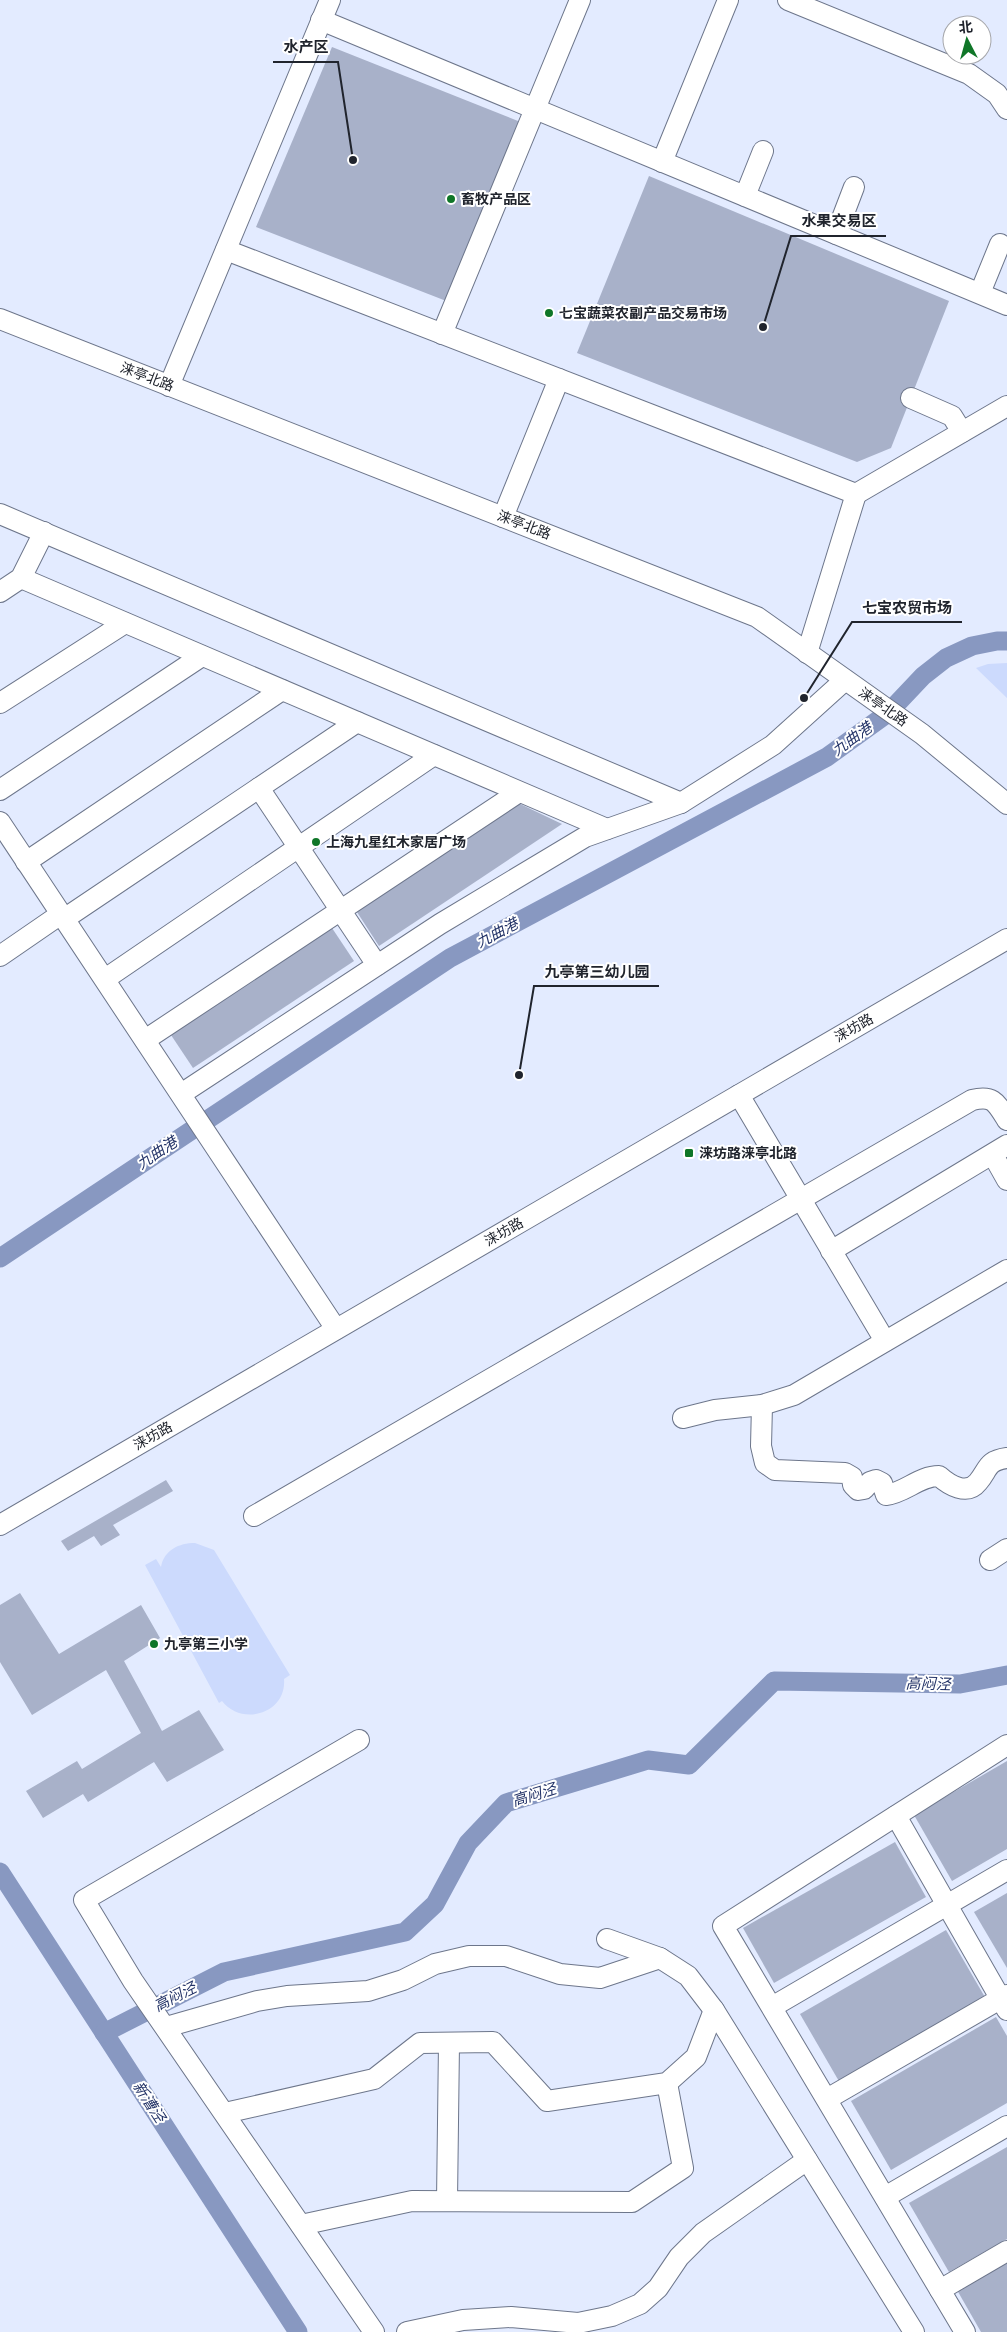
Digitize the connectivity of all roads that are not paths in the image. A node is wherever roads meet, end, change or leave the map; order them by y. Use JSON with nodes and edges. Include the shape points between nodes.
{"nodes":[{"id":1,"x":330,"y":0,"type":"edge"},
{"id":2,"x":580,"y":0,"type":"edge"},
{"id":3,"x":728,"y":0,"type":"edge"},
{"id":4,"x":788,"y":0,"type":"edge"},
{"id":5,"x":321,"y":20,"type":"junction"},
{"id":6,"x":535,"y":109,"type":"junction"},
{"id":7,"x":1007,"y":109,"type":"edge"},
{"id":8,"x":764,"y":151,"type":"dead end"},
{"id":9,"x":662,"y":162,"type":"junction"},
{"id":10,"x":854,"y":187,"type":"dead end"},
{"id":11,"x":745,"y":196,"type":"junction"},
{"id":12,"x":836,"y":234,"type":"junction"},
{"id":13,"x":1000,"y":244,"type":"dead end"},
{"id":14,"x":226,"y":250,"type":"junction"},
{"id":15,"x":980,"y":293,"type":"junction"},
{"id":16,"x":1007,"y":304,"type":"edge"},
{"id":17,"x":0,"y":319,"type":"edge"},
{"id":18,"x":442,"y":334,"type":"junction"},
{"id":19,"x":559,"y":379,"type":"junction"},
{"id":20,"x":169,"y":386,"type":"junction"},
{"id":21,"x":911,"y":398,"type":"dead end"},
{"id":22,"x":1007,"y":406,"type":"edge"},
{"id":23,"x":962,"y":432,"type":"junction"},
{"id":24,"x":856,"y":494,"type":"junction"},
{"id":25,"x":0,"y":514,"type":"edge"},
{"id":26,"x":503,"y":517,"type":"junction"},
{"id":27,"x":44,"y":532,"type":"junction"},
{"id":28,"x":21,"y":578,"type":"junction"},
{"id":29,"x":0,"y":592,"type":"edge"},
{"id":30,"x":125,"y":623,"type":"junction"},
{"id":31,"x":807,"y":653,"type":"junction"},
{"id":32,"x":202,"y":656,"type":"junction"},
{"id":33,"x":845,"y":680,"type":"junction"},
{"id":34,"x":282,"y":690,"type":"junction"},
{"id":35,"x":0,"y":703,"type":"edge"},
{"id":36,"x":357,"y":722,"type":"junction"},
{"id":37,"x":434,"y":755,"type":"junction"},
{"id":38,"x":259,"y":788,"type":"junction"},
{"id":39,"x":0,"y":790,"type":"edge"},
{"id":40,"x":519,"y":792,"type":"junction"},
{"id":41,"x":681,"y":803,"type":"junction"},
{"id":42,"x":1007,"y":804,"type":"edge"},
{"id":43,"x":0,"y":822,"type":"edge"},
{"id":44,"x":607,"y":829,"type":"junction"},
{"id":45,"x":299,"y":847,"type":"junction"},
{"id":46,"x":26,"y":862,"type":"junction"},
{"id":47,"x":340,"y":910,"type":"junction"},
{"id":48,"x":63,"y":916,"type":"junction"},
{"id":49,"x":1007,"y":939,"type":"edge"},
{"id":50,"x":0,"y":956,"type":"edge"},
{"id":51,"x":378,"y":965,"type":"junction"},
{"id":52,"x":105,"y":979,"type":"junction"},
{"id":53,"x":145,"y":1040,"type":"junction"},
{"id":54,"x":739,"y":1095,"type":"junction"},
{"id":55,"x":183,"y":1097,"type":"junction"},
{"id":56,"x":1007,"y":1120,"type":"edge"},
{"id":57,"x":1000,"y":1150,"type":"edge"},
{"id":58,"x":1007,"y":1180,"type":"edge"},
{"id":59,"x":801,"y":1199,"type":"junction"},
{"id":60,"x":831,"y":1251,"type":"junction"},
{"id":61,"x":1007,"y":1270,"type":"edge"},
{"id":62,"x":336,"y":1329,"type":"junction"},
{"id":63,"x":885,"y":1341,"type":"junction"},
{"id":64,"x":762,"y":1405,"type":"junction"},
{"id":65,"x":683,"y":1418,"type":"dead end"},
{"id":66,"x":1007,"y":1458,"type":"edge"},
{"id":67,"x":254,"y":1516,"type":"dead end"},
{"id":68,"x":0,"y":1525,"type":"edge"},
{"id":69,"x":1007,"y":1549,"type":"edge"},
{"id":70,"x":990,"y":1560,"type":"dead end"},
{"id":71,"x":359,"y":1740,"type":"dead end"},
{"id":72,"x":1007,"y":1745,"type":"edge"},
{"id":73,"x":896,"y":1816,"type":"junction"},
{"id":74,"x":1007,"y":1870,"type":"edge"},
{"id":75,"x":947,"y":1905,"type":"junction"},
{"id":76,"x":607,"y":1939,"type":"dead end"},
{"id":77,"x":660,"y":1958,"type":"junction"},
{"id":78,"x":1005,"y":2001,"type":"edge"},
{"id":79,"x":772,"y":2007,"type":"junction"},
{"id":80,"x":714,"y":2010,"type":"junction"},
{"id":81,"x":169,"y":2032,"type":"junction"},
{"id":82,"x":449,"y":2042,"type":"junction"},
{"id":83,"x":667,"y":2083,"type":"junction"},
{"id":84,"x":827,"y":2099,"type":"junction"},
{"id":85,"x":225,"y":2113,"type":"junction"},
{"id":86,"x":1007,"y":2126,"type":"edge"},
{"id":87,"x":807,"y":2160,"type":"junction"},
{"id":88,"x":885,"y":2197,"type":"junction"},
{"id":89,"x":447,"y":2201,"type":"junction"},
{"id":90,"x":301,"y":2225,"type":"junction"},
{"id":91,"x":1007,"y":2250,"type":"edge"},
{"id":92,"x":940,"y":2290,"type":"junction"},
{"id":93,"x":374,"y":2332,"type":"edge"},
{"id":94,"x":407,"y":2332,"type":"edge"},
{"id":95,"x":914,"y":2332,"type":"edge"},
{"id":96,"x":966,"y":2332,"type":"edge"}],
"edges":[{"from":1,"to":5,"type":"street"},
{"from":2,"to":6,"type":"street"},
{"from":3,"to":9,"type":"street"},
{"from":4,"to":7,"type":"street","via":[[969,74],[997,94]]},
{"from":5,"to":6,"type":"street"},
{"from":5,"to":14,"type":"street"},
{"from":6,"to":9,"type":"street"},
{"from":6,"to":18,"type":"street"},
{"from":8,"to":11,"type":"street"},
{"from":9,"to":11,"type":"street"},
{"from":10,"to":12,"type":"street"},
{"from":11,"to":12,"type":"street"},
{"from":12,"to":15,"type":"street"},
{"from":13,"to":15,"type":"street"},
{"from":14,"to":18,"type":"street"},
{"from":14,"to":20,"type":"street"},
{"from":15,"to":16,"type":"street"},
{"from":17,"to":20,"type":"street","name":"涞亭北路"},
{"from":18,"to":19,"type":"street"},
{"from":19,"to":24,"type":"street"},
{"from":19,"to":26,"type":"street"},
{"from":20,"to":26,"type":"street","name":"涞亭北路"},
{"from":21,"to":23,"type":"street","via":[[952,416]]},
{"from":22,"to":23,"type":"street"},
{"from":23,"to":24,"type":"street"},
{"from":24,"to":31,"type":"street"},
{"from":25,"to":27,"type":"street"},
{"from":26,"to":31,"type":"street","name":"涞亭北路","via":[[757,617]]},
{"from":27,"to":28,"type":"street"},
{"from":27,"to":41,"type":"street"},
{"from":28,"to":29,"type":"street"},
{"from":28,"to":30,"type":"street"},
{"from":30,"to":32,"type":"street"},
{"from":30,"to":35,"type":"street"},
{"from":31,"to":33,"type":"street","name":"涞亭北路"},
{"from":32,"to":34,"type":"street"},
{"from":32,"to":39,"type":"street"},
{"from":33,"to":41,"type":"street","via":[[773,745]]},
{"from":33,"to":42,"type":"street","name":"涞亭北路","via":[[922,734]]},
{"from":34,"to":36,"type":"street"},
{"from":34,"to":46,"type":"street"},
{"from":36,"to":37,"type":"street"},
{"from":36,"to":38,"type":"street"},
{"from":37,"to":40,"type":"street"},
{"from":37,"to":45,"type":"street"},
{"from":38,"to":45,"type":"street"},
{"from":38,"to":48,"type":"street"},
{"from":40,"to":44,"type":"street"},
{"from":40,"to":47,"type":"street"},
{"from":41,"to":44,"type":"street"},
{"from":43,"to":46,"type":"street"},
{"from":44,"to":51,"type":"street","via":[[585,837]]},
{"from":45,"to":47,"type":"street"},
{"from":45,"to":52,"type":"street"},
{"from":46,"to":48,"type":"street"},
{"from":47,"to":51,"type":"street"},
{"from":47,"to":53,"type":"street"},
{"from":48,"to":50,"type":"street"},
{"from":48,"to":52,"type":"street"},
{"from":49,"to":54,"type":"street","name":"涞坊路"},
{"from":51,"to":55,"type":"street"},
{"from":52,"to":53,"type":"street"},
{"from":53,"to":55,"type":"street"},
{"from":54,"to":59,"type":"street"},
{"from":54,"to":62,"type":"street","name":"涞坊路"},
{"from":55,"to":62,"type":"street"},
{"from":56,"to":59,"type":"street","via":[[996,1103],[985,1097],[972,1100]]},
{"from":57,"to":58,"type":"street"},
{"from":57,"to":60,"type":"street"},
{"from":59,"to":60,"type":"street"},
{"from":59,"to":67,"type":"street"},
{"from":60,"to":63,"type":"street"},
{"from":61,"to":63,"type":"street"},
{"from":62,"to":68,"type":"street","name":"涞坊路"},
{"from":63,"to":64,"type":"street","via":[[794,1395]]},
{"from":64,"to":65,"type":"street","via":[[715,1410]]},
{"from":64,"to":66,"type":"street","via":[[764,1463],[775,1470],[845,1473],[852,1477],[858,1490],[876,1480],[882,1483],[886,1494],[893,1494],[929,1476],[940,1476],[949,1486],[968,1488],[977,1484],[989,1464]]},
{"from":69,"to":70,"type":"street"},
{"from":71,"to":81,"type":"street","via":[[84,1900],[133,1981]]},
{"from":72,"to":73,"type":"street"},
{"from":73,"to":75,"type":"street"},
{"from":73,"to":79,"type":"street","via":[[724,1926]]},
{"from":74,"to":75,"type":"street"},
{"from":75,"to":78,"type":"street"},
{"from":75,"to":79,"type":"street"},
{"from":76,"to":77,"type":"street"},
{"from":77,"to":80,"type":"street","via":[[688,1976]]},
{"from":77,"to":81,"type":"street","via":[[600,1978],[560,1974],[506,1956],[469,1956],[435,1964],[403,1980],[368,1991],[257,2000]]},
{"from":78,"to":84,"type":"street"},
{"from":79,"to":84,"type":"street"},
{"from":80,"to":83,"type":"street","via":[[696,2058]]},
{"from":80,"to":87,"type":"street"},
{"from":81,"to":85,"type":"street"},
{"from":82,"to":83,"type":"street","via":[[493,2042],[547,2101]]},
{"from":82,"to":85,"type":"street","via":[[420,2043],[374,2079]]},
{"from":82,"to":89,"type":"street"},
{"from":83,"to":89,"type":"street","via":[[683,2168],[632,2202]]},
{"from":84,"to":88,"type":"street"},
{"from":85,"to":90,"type":"street"},
{"from":86,"to":88,"type":"street"},
{"from":87,"to":94,"type":"street","via":[[702,2233],[679,2257],[658,2288],[640,2304],[612,2316],[578,2323],[511,2317],[462,2320]]},
{"from":87,"to":95,"type":"street"},
{"from":88,"to":92,"type":"street"},
{"from":89,"to":90,"type":"street","via":[[412,2201]]},
{"from":90,"to":93,"type":"street"},
{"from":91,"to":92,"type":"street"},
{"from":92,"to":96,"type":"street"}]}
